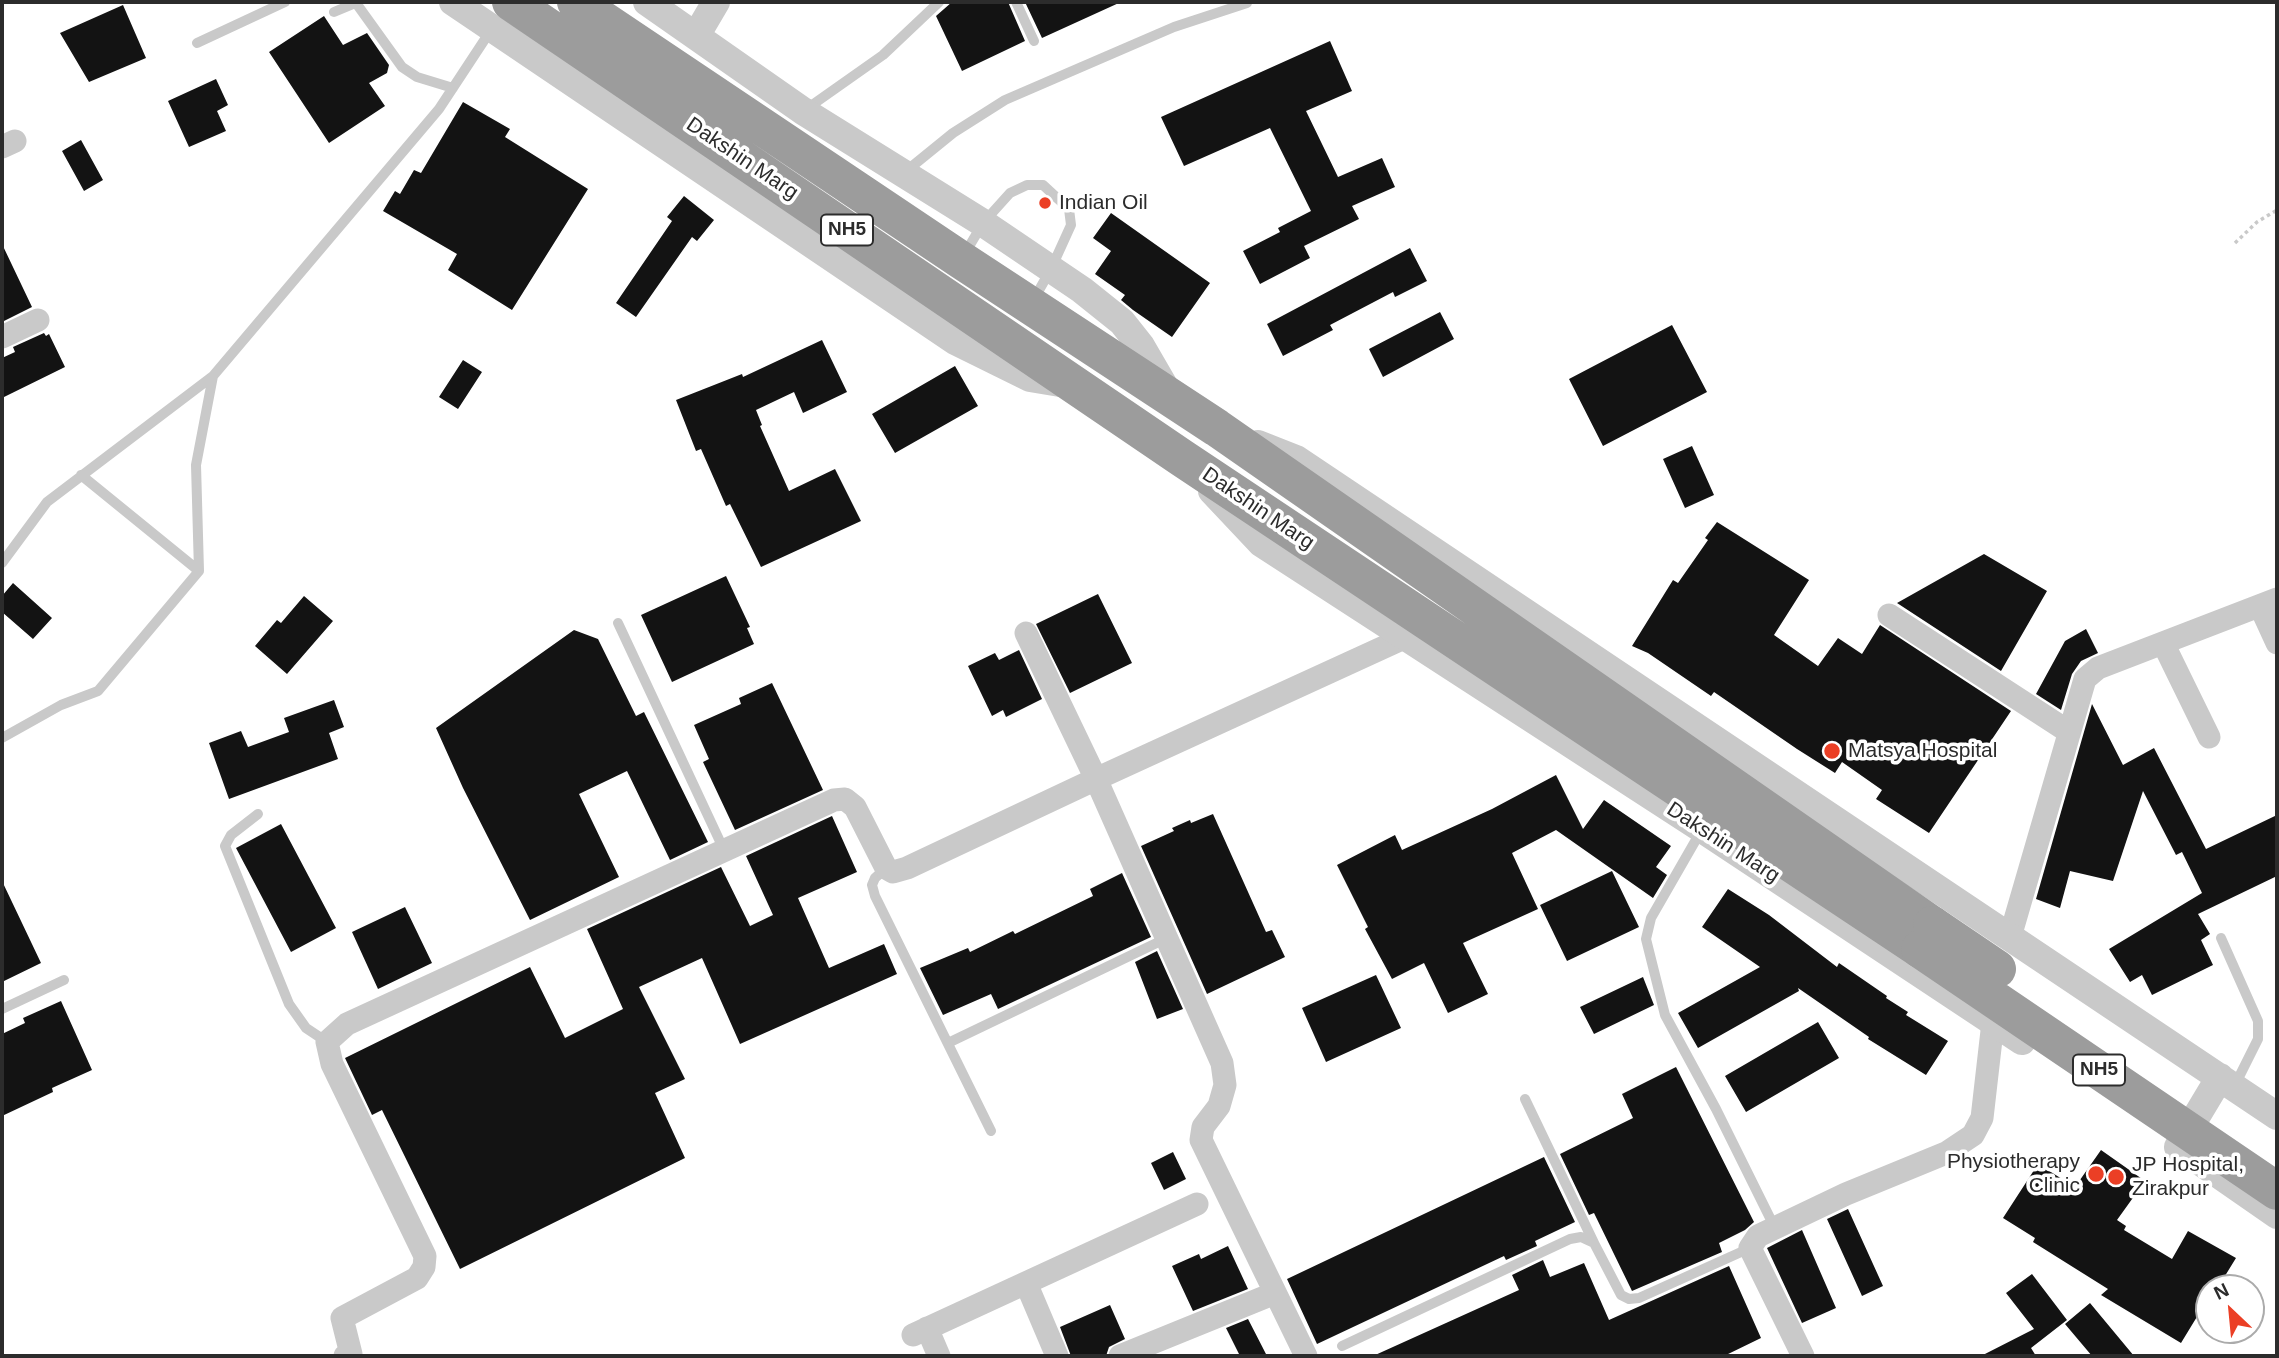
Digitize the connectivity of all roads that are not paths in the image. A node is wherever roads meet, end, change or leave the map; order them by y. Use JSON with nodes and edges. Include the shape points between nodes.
{"nodes":[{"id":1,"x":285,"y":2,"type":"edge"},
{"id":2,"x":357,"y":2,"type":"edge"},
{"id":3,"x":453,"y":2,"type":"edge"},
{"id":4,"x":576,"y":2,"type":"edge"},
{"id":5,"x":647,"y":2,"type":"edge"},
{"id":6,"x":716,"y":2,"type":"edge"},
{"id":7,"x":939,"y":2,"type":"edge"},
{"id":8,"x":1016,"y":2,"type":"edge"},
{"id":9,"x":1247,"y":3,"type":"edge"},
{"id":10,"x":334,"y":12,"type":"dead end"},
{"id":11,"x":503,"y":12,"type":"edge"},
{"id":12,"x":696,"y":36,"type":"junction"},
{"id":13,"x":1034,"y":41,"type":"dead end"},
{"id":14,"x":197,"y":43,"type":"dead end"},
{"id":15,"x":453,"y":89,"type":"junction"},
{"id":16,"x":803,"y":111,"type":"junction"},
{"id":17,"x":903,"y":174,"type":"junction"},
{"id":18,"x":983,"y":223,"type":"junction"},
{"id":19,"x":961,"y":260,"type":"junction"},
{"id":20,"x":1051,"y":269,"type":"junction"},
{"id":21,"x":1030,"y":306,"type":"junction"},
{"id":22,"x":38,"y":320,"type":"dead end"},
{"id":23,"x":2,"y":337,"type":"edge"},
{"id":24,"x":213,"y":376,"type":"junction"},
{"id":25,"x":1172,"y":399,"type":"junction"},
{"id":26,"x":1217,"y":428,"type":"junction"},
{"id":27,"x":1182,"y":458,"type":"junction"},
{"id":28,"x":81,"y":475,"type":"junction"},
{"id":29,"x":2,"y":563,"type":"edge"},
{"id":30,"x":199,"y":571,"type":"junction"},
{"id":31,"x":2269,"y":602,"type":"edge"},
{"id":32,"x":1889,"y":615,"type":"dead end"},
{"id":33,"x":618,"y":624,"type":"dead end"},
{"id":34,"x":1026,"y":633,"type":"dead end"},
{"id":35,"x":1406,"y":637,"type":"junction"},
{"id":36,"x":2164,"y":643,"type":"junction"},
{"id":37,"x":2277,"y":643,"type":"edge"},
{"id":38,"x":2069,"y":732,"type":"junction"},
{"id":39,"x":2209,"y":737,"type":"dead end"},
{"id":40,"x":2,"y":738,"type":"edge"},
{"id":41,"x":1096,"y":779,"type":"junction"},
{"id":42,"x":258,"y":814,"type":"dead end"},
{"id":43,"x":1702,"y":829,"type":"junction"},
{"id":44,"x":724,"y":850,"type":"junction"},
{"id":45,"x":886,"y":868,"type":"junction"},
{"id":46,"x":1926,"y":937,"type":"junction"},
{"id":47,"x":2010,"y":937,"type":"junction"},
{"id":48,"x":1167,"y":938,"type":"junction"},
{"id":49,"x":2221,"y":938,"type":"dead end"},
{"id":50,"x":64,"y":980,"type":"dead end"},
{"id":51,"x":2,"y":1009,"type":"edge"},
{"id":52,"x":1993,"y":1022,"type":"junction"},
{"id":53,"x":327,"y":1042,"type":"junction"},
{"id":54,"x":948,"y":1043,"type":"junction"},
{"id":55,"x":2227,"y":1082,"type":"junction"},
{"id":56,"x":1525,"y":1099,"type":"dead end"},
{"id":57,"x":2277,"y":1116,"type":"edge"},
{"id":58,"x":991,"y":1131,"type":"dead end"},
{"id":59,"x":2178,"y":1147,"type":"junction"},
{"id":60,"x":2277,"y":1160,"type":"edge"},
{"id":61,"x":2277,"y":1191,"type":"edge"},
{"id":62,"x":1197,"y":1204,"type":"dead end"},
{"id":63,"x":2277,"y":1215,"type":"edge"},
{"id":64,"x":1774,"y":1226,"type":"junction"},
{"id":65,"x":1594,"y":1243,"type":"junction"},
{"id":66,"x":1751,"y":1248,"type":"junction"},
{"id":67,"x":1026,"y":1283,"type":"junction"},
{"id":68,"x":1275,"y":1293,"type":"junction"},
{"id":69,"x":1342,"y":1346,"type":"dead end"},
{"id":70,"x":349,"y":1355,"type":"edge"},
{"id":71,"x":939,"y":1356,"type":"edge"},
{"id":72,"x":1057,"y":1356,"type":"edge"},
{"id":73,"x":1120,"y":1356,"type":"edge"},
{"id":74,"x":1306,"y":1356,"type":"edge"},
{"id":75,"x":1803,"y":1356,"type":"edge"}],
"edges":[{"from":1,"to":14,"type":"lane"},
{"from":2,"to":10,"type":"lane"},
{"from":2,"to":15,"type":"lane","via":[[402,67]]},
{"from":3,"to":11,"type":"street"},
{"from":4,"to":19,"type":"highway","name":"Dakshin Marg","number":"NH5"},
{"from":5,"to":12,"type":"street"},
{"from":6,"to":12,"type":"street"},
{"from":7,"to":16,"type":"lane","via":[[883,55]]},
{"from":8,"to":13,"type":"lane"},
{"from":9,"to":17,"type":"lane","via":[[1174,27],[1005,100],[953,133]]},
{"from":11,"to":15,"type":"lane"},
{"from":11,"to":27,"type":"highway","name":"Dakshin Marg","number":"NH5"},
{"from":12,"to":16,"type":"street"},
{"from":15,"to":24,"type":"lane"},
{"from":16,"to":17,"type":"street"},
{"from":17,"to":18,"type":"street"},
{"from":18,"to":19,"type":"lane"},
{"from":18,"to":20,"type":"street"},
{"from":18,"to":20,"type":"lane","via":[[1010,193],[1027,185],[1043,185],[1069,209],[1072,225]]},
{"from":19,"to":21,"type":"highway","name":"Dakshin Marg","number":"NH5"},
{"from":20,"to":21,"type":"lane"},
{"from":20,"to":25,"type":"street","via":[[1122,322]]},
{"from":21,"to":25,"type":"highway","name":"Dakshin Marg","number":"NH5"},
{"from":22,"to":23,"type":"street"},
{"from":24,"to":28,"type":"lane"},
{"from":24,"to":30,"type":"lane","via":[[196,465]]},
{"from":25,"to":26,"type":"highway","name":"Dakshin Marg","number":"NH5"},
{"from":26,"to":46,"type":"highway","name":"Dakshin Marg"},
{"from":26,"to":47,"type":"street","name":"Dakshin Marg","number":"NH5","via":[[1297,459]]},
{"from":27,"to":35,"type":"street","name":"Dakshin Marg","number":"NH5","via":[[1261,543]]},
{"from":27,"to":46,"type":"highway","name":"Dakshin Marg"},
{"from":28,"to":29,"type":"lane","via":[[47,502]]},
{"from":28,"to":30,"type":"lane"},
{"from":30,"to":40,"type":"lane","via":[[98,691],[61,705]]},
{"from":31,"to":36,"type":"street"},
{"from":31,"to":37,"type":"street"},
{"from":32,"to":38,"type":"street"},
{"from":33,"to":44,"type":"lane"},
{"from":34,"to":41,"type":"street"},
{"from":35,"to":41,"type":"street"},
{"from":35,"to":43,"type":"street","name":"Dakshin Marg","number":"NH5"},
{"from":36,"to":38,"type":"street","via":[[2098,668],[2085,679]]},
{"from":36,"to":39,"type":"street"},
{"from":38,"to":47,"type":"street"},
{"from":41,"to":45,"type":"street","via":[[907,868],[893,872]]},
{"from":41,"to":48,"type":"street"},
{"from":42,"to":53,"type":"lane","via":[[231,835],[225,846],[289,1004],[306,1028]]},
{"from":43,"to":52,"type":"street","name":"Dakshin Marg","number":"NH5"},
{"from":43,"to":64,"type":"lane","via":[[1651,918],[1646,939],[1665,1015]]},
{"from":44,"to":45,"type":"street","via":[[845,799],[855,807]]},
{"from":44,"to":53,"type":"street","via":[[347,1024]]},
{"from":45,"to":54,"type":"lane","via":[[875,878],[875,896]]},
{"from":46,"to":60,"type":"highway","name":"Dakshin Marg","number":"NH5","bridge":true},
{"from":46,"to":61,"type":"highway","name":"Dakshin Marg","number":"NH5","bridge":true},
{"from":47,"to":55,"type":"street","name":"Dakshin Marg","number":"NH5"},
{"from":48,"to":54,"type":"lane"},
{"from":48,"to":68,"type":"street","via":[[1222,1063],[1225,1085],[1201,1140]]},
{"from":49,"to":55,"type":"lane","via":[[2258,1021],[2258,1040]]},
{"from":50,"to":51,"type":"lane"},
{"from":52,"to":59,"type":"street","name":"Dakshin Marg","number":"NH5"},
{"from":52,"to":64,"type":"street","via":[[1982,1118],[1973,1135],[1946,1153]]},
{"from":53,"to":70,"type":"street","via":[[332,1064],[425,1256],[417,1279],[342,1318]]},
{"from":54,"to":58,"type":"lane"},
{"from":55,"to":57,"type":"street","name":"Dakshin Marg","number":"NH5"},
{"from":55,"to":59,"type":"street"},
{"from":56,"to":65,"type":"lane"},
{"from":59,"to":63,"type":"street","name":"Dakshin Marg","number":"NH5"},
{"from":62,"to":67,"type":"street"},
{"from":64,"to":66,"type":"street","via":[[1758,1236]]},
{"from":65,"to":66,"type":"lane","via":[[1621,1296],[1629,1299]]},
{"from":65,"to":69,"type":"lane","via":[[1581,1237],[1570,1239]]},
{"from":66,"to":75,"type":"street"},
{"from":67,"to":71,"type":"street","via":[[920,1332]]},
{"from":67,"to":72,"type":"street"},
{"from":68,"to":73,"type":"street"},
{"from":68,"to":74,"type":"street"}]}
